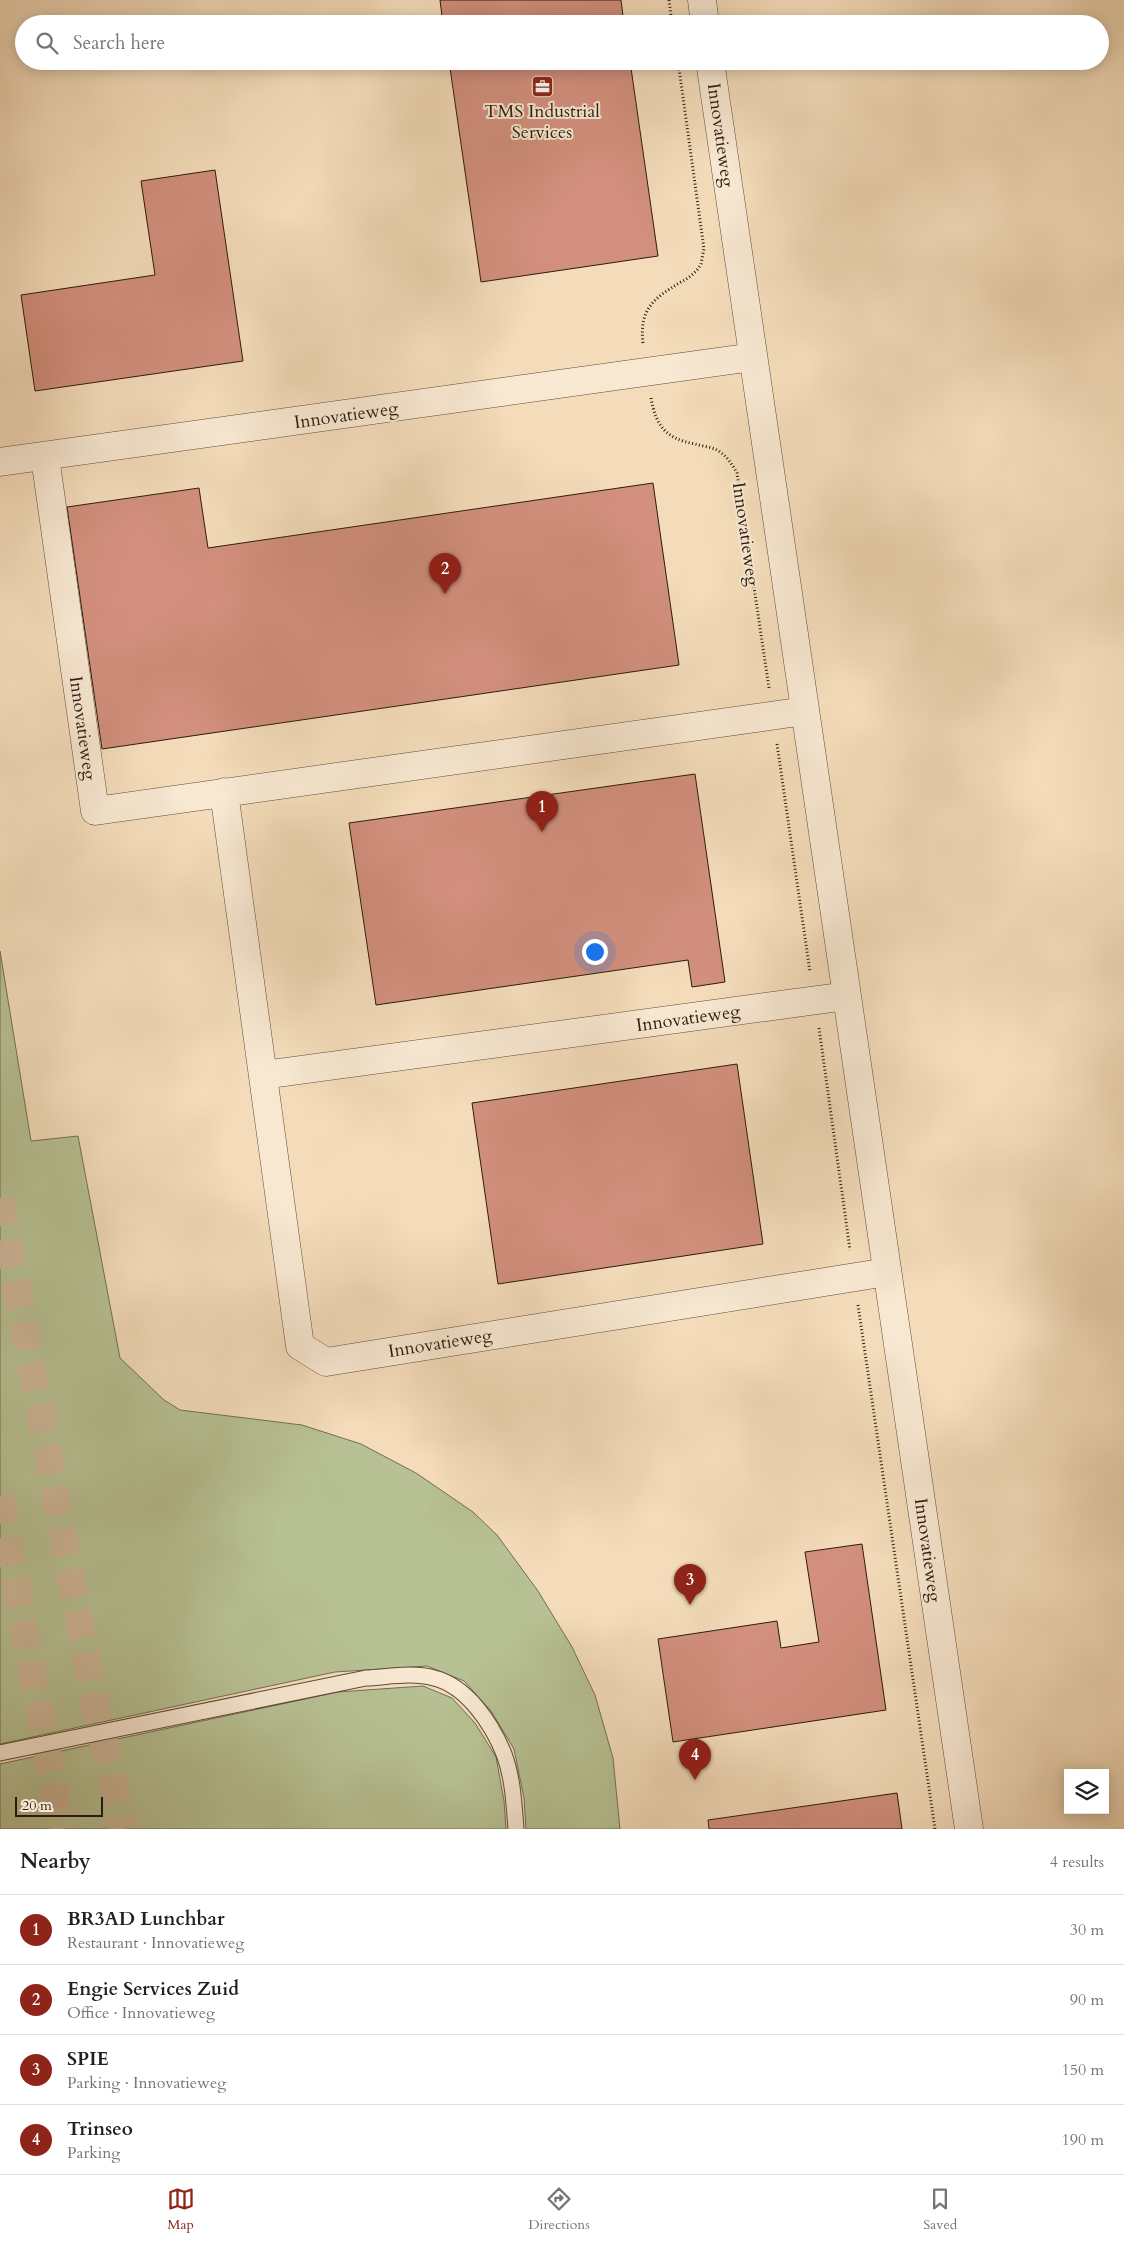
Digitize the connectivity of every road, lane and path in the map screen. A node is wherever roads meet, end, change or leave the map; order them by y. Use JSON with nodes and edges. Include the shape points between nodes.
{"nodes":[{"id":1,"x":669,"y":0,"type":"edge"},
{"id":2,"x":702,"y":0,"type":"edge"},
{"id":3,"x":671,"y":15,"type":"edge"},
{"id":4,"x":704,"y":15,"type":"edge"},
{"id":5,"x":679,"y":70,"type":"edge"},
{"id":6,"x":711,"y":70,"type":"edge"},
{"id":7,"x":752,"y":357,"type":"junction"},
{"id":8,"x":646,"y":372,"type":"junction"},
{"id":9,"x":45,"y":457,"type":"junction"},
{"id":10,"x":0,"y":462,"type":"edge"},
{"id":11,"x":805,"y":711,"type":"junction"},
{"id":12,"x":773,"y":716,"type":"junction"},
{"id":13,"x":224,"y":792,"type":"junction"},
{"id":14,"x":847,"y":996,"type":"junction"},
{"id":15,"x":815,"y":1001,"type":"junction"},
{"id":16,"x":263,"y":1075,"type":"junction"},
{"id":17,"x":887,"y":1272,"type":"junction"},
{"id":18,"x":854,"y":1276,"type":"junction"},
{"id":19,"x":0,"y":1754,"type":"edge"},
{"id":20,"x":516,"y":1829,"type":"edge"},
{"id":21,"x":935,"y":1829,"type":"edge"},
{"id":22,"x":969,"y":1829,"type":"edge"}],
"edges":[{"from":1,"to":3,"type":"path"},
{"from":2,"to":4,"type":"street"},
{"from":5,"to":8,"type":"path","name":"Innovatieweg","via":[[704,249],[700,265],[691,277],[664,293],[651,304],[644,316],[642,332]]},
{"from":6,"to":7,"type":"street","name":"Innovatieweg"},
{"from":7,"to":8,"type":"street","name":"Innovatieweg"},
{"from":7,"to":11,"type":"street","name":"Innovatieweg"},
{"from":8,"to":9,"type":"street","name":"Innovatieweg"},
{"from":8,"to":12,"type":"path","name":"Innovatieweg","via":[[654,413],[666,434],[678,441],[716,449],[730,460],[737,473]]},
{"from":9,"to":10,"type":"street","name":"Innovatieweg"},
{"from":9,"to":13,"type":"street","name":"Innovatieweg","via":[[95,810]]},
{"from":11,"to":12,"type":"street","name":"Innovatieweg"},
{"from":11,"to":14,"type":"street","name":"Innovatieweg"},
{"from":12,"to":13,"type":"street","name":"Innovatieweg"},
{"from":12,"to":15,"type":"path","name":"Innovatieweg"},
{"from":13,"to":16,"type":"street","name":"Innovatieweg"},
{"from":14,"to":15,"type":"street","name":"Innovatieweg"},
{"from":14,"to":17,"type":"street","name":"Innovatieweg"},
{"from":15,"to":16,"type":"street","name":"Innovatieweg"},
{"from":15,"to":18,"type":"path","name":"Innovatieweg"},
{"from":16,"to":18,"type":"street","name":"Innovatieweg","via":[[300,1346],[326,1362]]},
{"from":17,"to":18,"type":"street","name":"Innovatieweg"},
{"from":17,"to":22,"type":"street","name":"Innovatieweg"},
{"from":18,"to":21,"type":"path","name":"Innovatieweg"},
{"from":19,"to":20,"type":"lane","via":[[366,1678],[412,1675],[434,1678],[454,1686],[490,1727],[504,1754],[514,1792]]}]}
